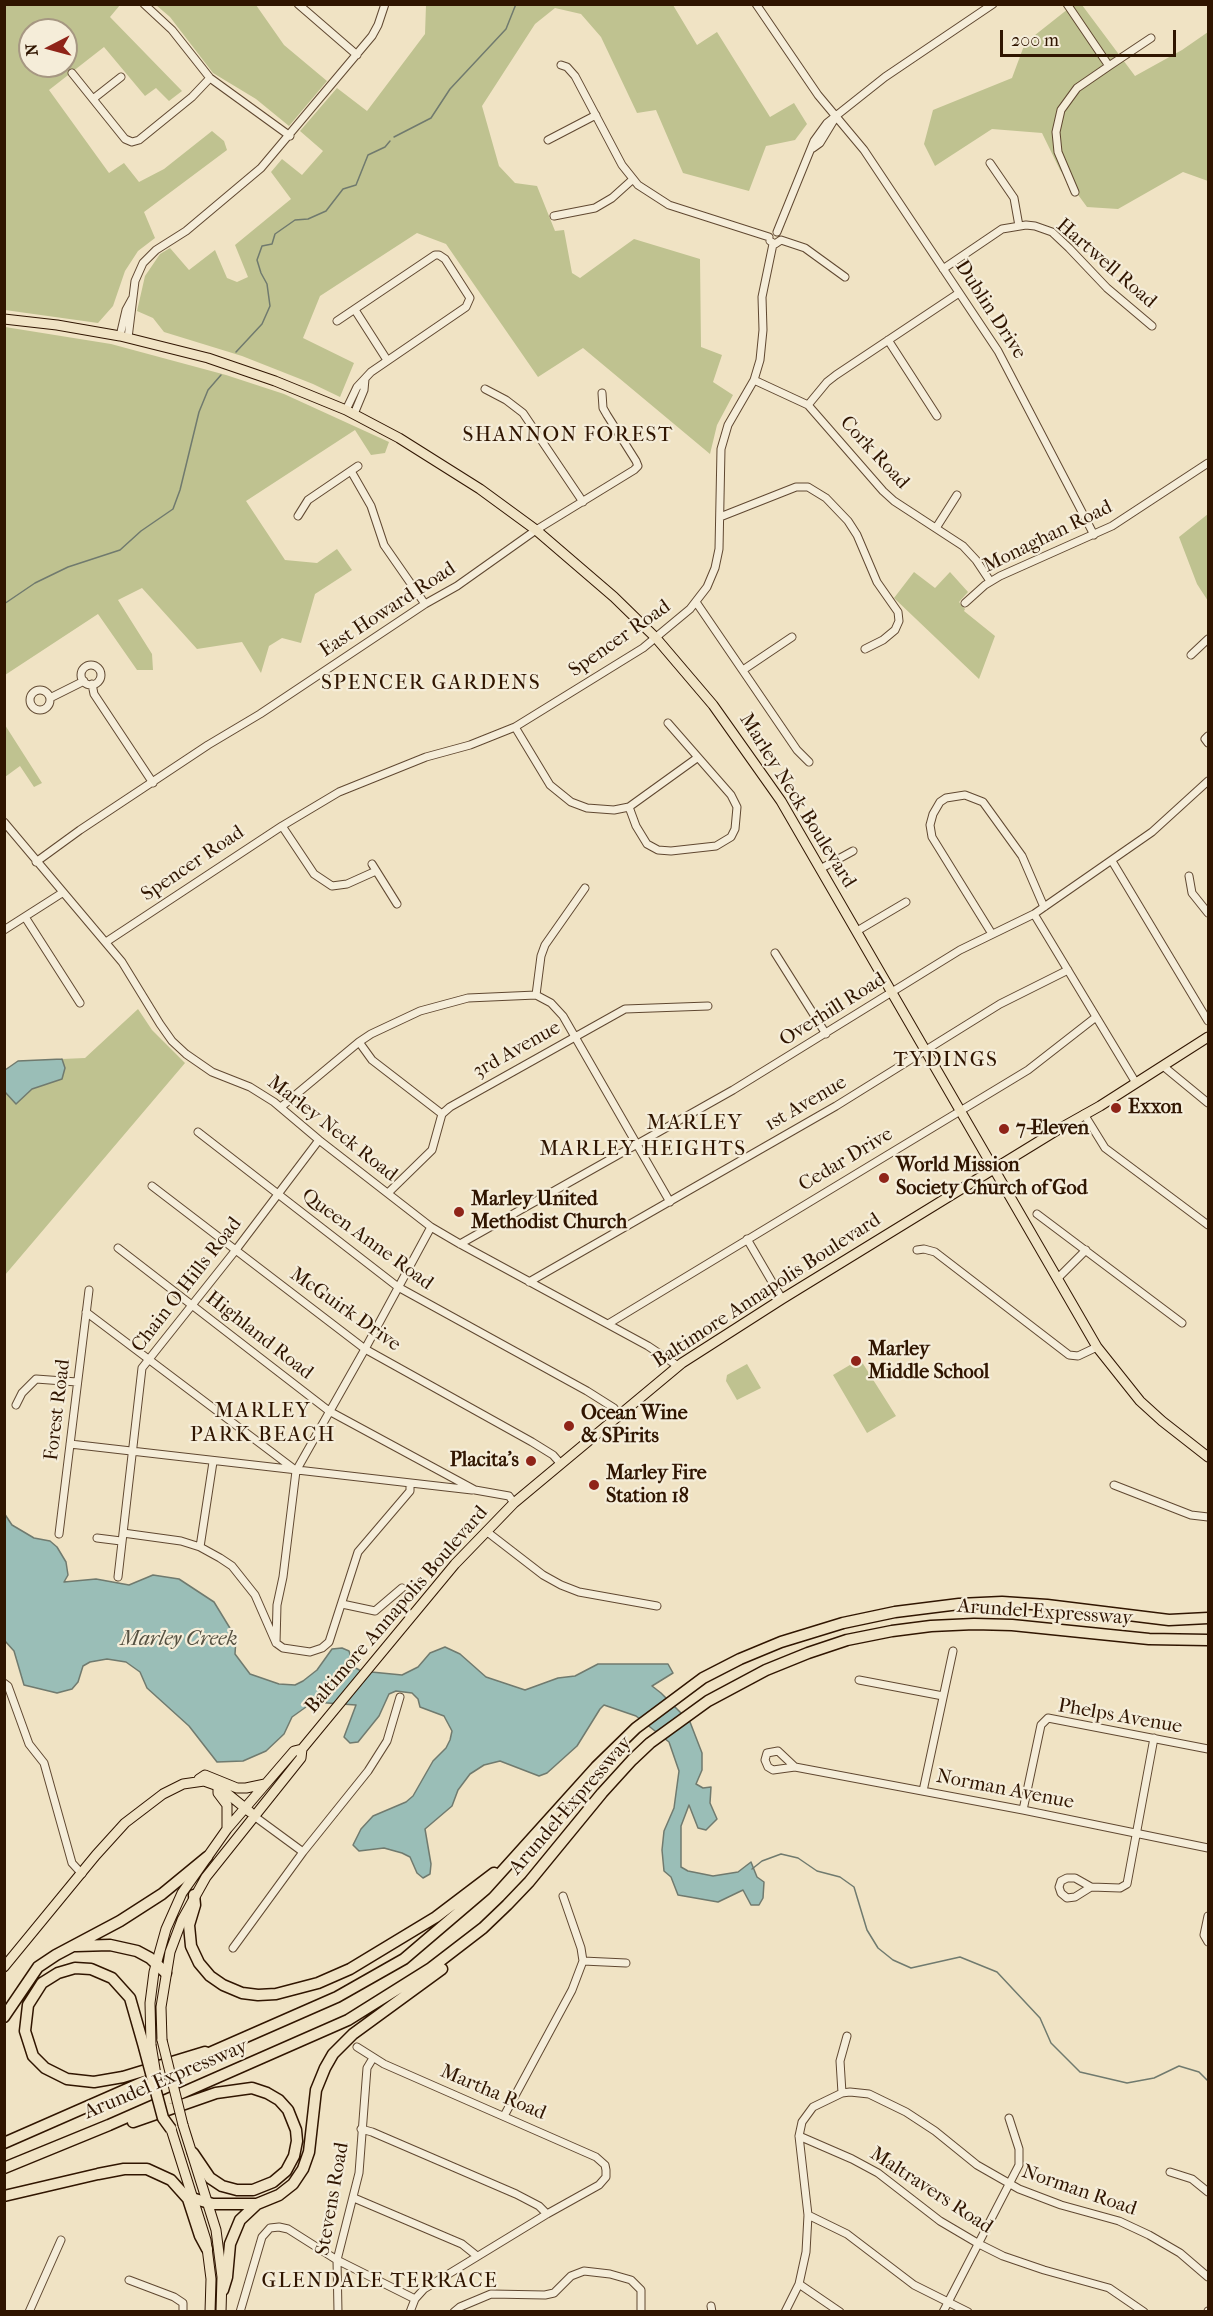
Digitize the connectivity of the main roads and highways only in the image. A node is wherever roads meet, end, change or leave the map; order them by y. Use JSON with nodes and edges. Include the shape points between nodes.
{"nodes":[{"id":1,"x":4,"y":319,"type":"edge"},
{"id":2,"x":1209,"y":1037,"type":"edge"},
{"id":3,"x":994,"y":1168,"type":"junction"},
{"id":4,"x":1209,"y":1457,"type":"edge"},
{"id":5,"x":1209,"y":1618,"type":"edge"},
{"id":6,"x":1209,"y":1640,"type":"edge"},
{"id":7,"x":302,"y":1749,"type":"junction"},
{"id":8,"x":197,"y":1781,"type":"junction"},
{"id":9,"x":266,"y":1784,"type":"junction"},
{"id":10,"x":218,"y":1786,"type":"junction"},
{"id":11,"x":250,"y":1812,"type":"junction"},
{"id":12,"x":227,"y":1829,"type":"junction"},
{"id":13,"x":520,"y":1852,"type":"junction"},
{"id":14,"x":207,"y":1857,"type":"junction"},
{"id":15,"x":194,"y":1895,"type":"junction"},
{"id":16,"x":467,"y":1941,"type":"junction"},
{"id":17,"x":73,"y":1946,"type":"junction"},
{"id":18,"x":156,"y":1964,"type":"junction"},
{"id":19,"x":4,"y":1967,"type":"edge"},
{"id":20,"x":166,"y":1972,"type":"junction"},
{"id":21,"x":4,"y":2017,"type":"edge"},
{"id":22,"x":147,"y":2046,"type":"junction"},
{"id":23,"x":220,"y":2050,"type":"junction"},
{"id":24,"x":109,"y":2125,"type":"junction"},
{"id":25,"x":171,"y":2129,"type":"joint"},
{"id":26,"x":4,"y":2144,"type":"edge"},
{"id":27,"x":193,"y":2153,"type":"junction"},
{"id":28,"x":4,"y":2168,"type":"edge"},
{"id":29,"x":4,"y":2196,"type":"edge"},
{"id":30,"x":195,"y":2199,"type":"junction"},
{"id":31,"x":207,"y":2202,"type":"junction"},
{"id":32,"x":257,"y":2204,"type":"junction"},
{"id":33,"x":207,"y":2249,"type":"junction"},
{"id":34,"x":223,"y":2290,"type":"junction"},
{"id":35,"x":210,"y":2312,"type":"edge"},
{"id":36,"x":221,"y":2312,"type":"edge"}],
"edges":[{"from":1,"to":3,"type":"main road","name":"Marley Neck Boulevard","via":[[124,337],[208,358],[350,412],[439,462],[536,530],[595,579],[690,676],[781,801]]},
{"from":2,"to":3,"type":"main road","name":"Baltimore Annapolis Boulevard"},
{"from":3,"to":4,"type":"main road","name":"Marley Neck Boulevard","via":[[1097,1347],[1140,1401]]},
{"from":3,"to":7,"type":"main road","name":"Baltimore Annapolis Boulevard","via":[[678,1366],[560,1463],[514,1503],[448,1573]]},
{"from":5,"to":13,"type":"highway","name":"Arundel Expressway","via":[[1169,1620],[1002,1602],[922,1608],[843,1623],[781,1642],[704,1678],[636,1728]]},
{"from":6,"to":16,"type":"highway","name":"Arundel Expressway","via":[[957,1624],[909,1628],[808,1653],[748,1678],[697,1708],[651,1743],[602,1793],[529,1882]]},
{"from":7,"to":9,"type":"main road","name":"Baltimore Annapolis Boulevard","via":[[294,1751]]},
{"from":7,"to":11,"type":"main road","name":"Baltimore Annapolis Boulevard","via":[[301,1758]]},
{"from":8,"to":9,"type":"main road","via":[[205,1775],[237,1788]]},
{"from":8,"to":10,"type":"main road"},
{"from":8,"to":19,"type":"main road","via":[[173,1788],[138,1811]]},
{"from":9,"to":11,"type":"main road","name":"Baltimore Annapolis Boulevard"},
{"from":10,"to":11,"type":"main road"},
{"from":10,"to":12,"type":"main road","via":[[227,1805]]},
{"from":11,"to":12,"type":"main road","name":"Baltimore Annapolis Boulevard"},
{"from":11,"to":15,"type":"main road","name":"Baltimore Annapolis Boulevard"},
{"from":12,"to":14,"type":"main road","name":"Baltimore Annapolis Boulevard"},
{"from":13,"to":15,"type":"highway","via":[[436,1917],[381,1952],[318,1983],[276,1994],[242,1993],[204,1970],[189,1937]]},
{"from":13,"to":23,"type":"highway","name":"Arundel Expressway","via":[[470,1904],[404,1959],[337,1997]]},
{"from":14,"to":17,"type":"highway","via":[[162,1894]]},
{"from":14,"to":18,"type":"main road","name":"Baltimore Annapolis Boulevard","via":[[182,1893]]},
{"from":15,"to":20,"type":"main road","name":"Baltimore Annapolis Boulevard","via":[[176,1935]]},
{"from":16,"to":24,"type":"highway","name":"Arundel Expressway","via":[[348,2020]]},
{"from":16,"to":32,"type":"highway","via":[[464,1952],[353,2034],[333,2054],[318,2082],[309,2152],[303,2169],[279,2195]]},
{"from":17,"to":18,"type":"highway","via":[[121,1947]]},
{"from":17,"to":21,"type":"highway","via":[[38,1966]]},
{"from":18,"to":20,"type":"highway"},
{"from":18,"to":22,"type":"main road","name":"Baltimore Annapolis Boulevard"},
{"from":20,"to":27,"type":"main road","name":"Baltimore Annapolis Boulevard","bridge":true,"via":[[162,2040]]},
{"from":22,"to":23,"type":"highway","via":[[130,1998],[112,1978],[91,1969],[58,1973],[42,1983],[28,2005],[25,2031],[33,2056],[45,2068],[67,2079],[94,2082],[123,2077],[200,2052]]},
{"from":22,"to":25,"type":"highway","bridge":true,"via":[[163,2118]]},
{"from":23,"to":26,"type":"highway","name":"Arundel Expressway"},
{"from":24,"to":27,"type":"highway","via":[[121,2126],[216,2093],[252,2088],[279,2100],[296,2130],[294,2156],[286,2171],[254,2190],[222,2186],[210,2178]]},
{"from":24,"to":28,"type":"highway","name":"Arundel Expressway"},
{"from":25,"to":30,"type":"main road"},
{"from":27,"to":31,"type":"main road","name":"Baltimore Annapolis Boulevard"},
{"from":29,"to":33,"type":"highway","via":[[116,2170],[147,2169],[171,2180],[188,2199]]},
{"from":30,"to":31,"type":"highway"},
{"from":30,"to":33,"type":"main road"},
{"from":31,"to":32,"type":"highway"},
{"from":31,"to":34,"type":"main road","name":"Baltimore Annapolis Boulevard","via":[[218,2243]]},
{"from":32,"to":34,"type":"highway","via":[[240,2220],[232,2236]]},
{"from":33,"to":35,"type":"main road"},
{"from":34,"to":36,"type":"main road","name":"Baltimore Annapolis Boulevard"}]}
